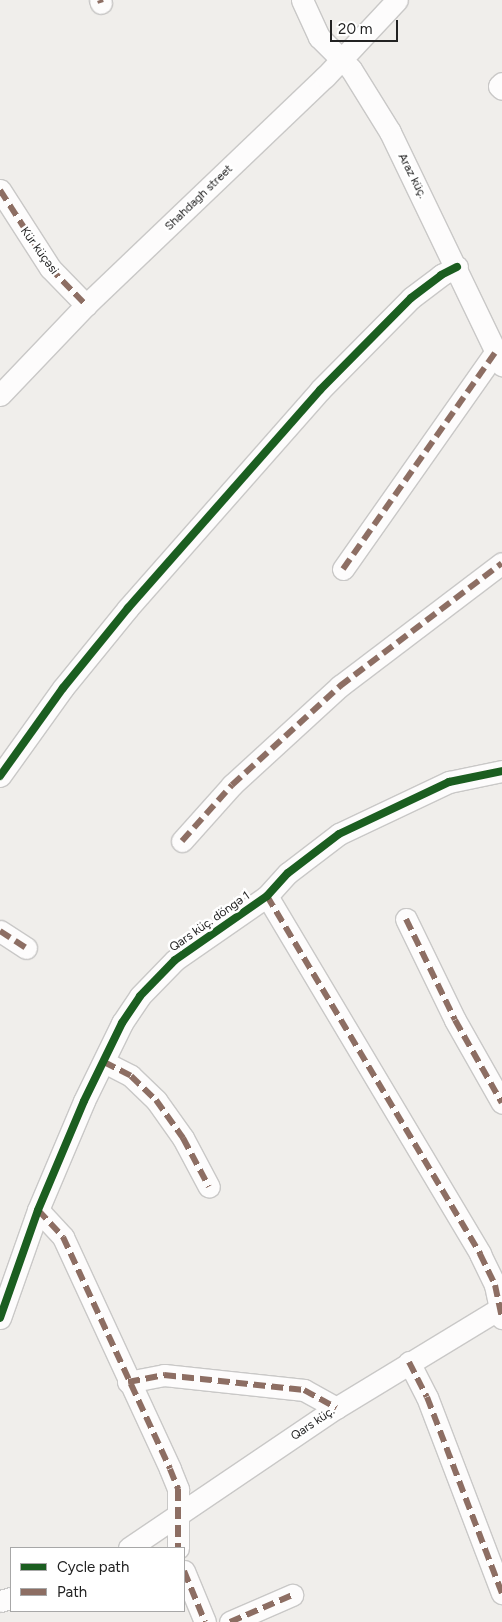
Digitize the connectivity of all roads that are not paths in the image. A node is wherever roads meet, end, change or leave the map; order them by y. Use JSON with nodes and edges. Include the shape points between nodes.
{"nodes":[{"id":1,"x":302,"y":0,"type":"edge"},
{"id":2,"x":396,"y":0,"type":"edge"},
{"id":3,"x":341,"y":59,"type":"junction"},
{"id":4,"x":502,"y":83,"type":"edge"},
{"id":5,"x":502,"y":89,"type":"edge"},
{"id":6,"x":0,"y":190,"type":"edge"},
{"id":7,"x":457,"y":267,"type":"junction"},
{"id":8,"x":86,"y":306,"type":"junction"},
{"id":9,"x":499,"y":358,"type":"edge"},
{"id":10,"x":0,"y":394,"type":"edge"},
{"id":11,"x":502,"y":563,"type":"edge"},
{"id":12,"x":343,"y":569,"type":"dead end"},
{"id":13,"x":502,"y":771,"type":"edge"},
{"id":14,"x":0,"y":776,"type":"edge"},
{"id":15,"x":182,"y":841,"type":"dead end"},
{"id":16,"x":267,"y":896,"type":"junction"},
{"id":17,"x":406,"y":919,"type":"dead end"},
{"id":18,"x":0,"y":931,"type":"edge"},
{"id":19,"x":26,"y":948,"type":"dead end"},
{"id":20,"x":104,"y":1062,"type":"junction"},
{"id":21,"x":502,"y":1103,"type":"edge"},
{"id":22,"x":209,"y":1187,"type":"dead end"},
{"id":23,"x":38,"y":1210,"type":"junction"},
{"id":24,"x":501,"y":1312,"type":"edge"},
{"id":25,"x":0,"y":1318,"type":"edge"},
{"id":26,"x":409,"y":1362,"type":"junction"},
{"id":27,"x":128,"y":1382,"type":"junction"},
{"id":28,"x":336,"y":1408,"type":"junction"},
{"id":29,"x":179,"y":1516,"type":"junction"},
{"id":30,"x":131,"y":1547,"type":"edge"},
{"id":31,"x":178,"y":1547,"type":"edge"},
{"id":32,"x":185,"y":1573,"type":"edge"},
{"id":33,"x":502,"y":1593,"type":"edge"},
{"id":34,"x":292,"y":1595,"type":"dead end"},
{"id":35,"x":205,"y":1622,"type":"edge"},
{"id":36,"x":230,"y":1622,"type":"edge"}],
"edges":[{"from":1,"to":3,"type":"street","name":"Araz küç.","via":[[319,37]]},
{"from":2,"to":3,"type":"street","name":"Shahdagh street"},
{"from":3,"to":7,"type":"street","name":"Araz küç.","via":[[362,84],[390,132]]},
{"from":3,"to":8,"type":"street","name":"Shahdagh street"},
{"from":4,"to":5,"type":"street","via":[[499,86]]},
{"from":6,"to":8,"type":"street","name":"Kür küçəsi","via":[[50,268]]},
{"from":7,"to":9,"type":"street","name":"Araz küç."},
{"from":7,"to":14,"type":"street","via":[[440,275],[411,298],[320,390],[122,616],[63,688]]},
{"from":8,"to":10,"type":"street","name":"Shahdagh street"},
{"from":9,"to":12,"type":"street"},
{"from":11,"to":15,"type":"street","via":[[340,686],[232,785]]},
{"from":13,"to":16,"type":"street","name":"Qars küç. döngə 1","via":[[449,782],[339,834],[288,873]]},
{"from":16,"to":20,"type":"street","name":"Qars küç. döngə 1","via":[[175,960],[140,996],[122,1023]]},
{"from":16,"to":24,"type":"street","via":[[480,1254],[495,1286]]},
{"from":17,"to":21,"type":"street","via":[[455,1020]]},
{"from":18,"to":19,"type":"street"},
{"from":20,"to":22,"type":"street","via":[[131,1076],[156,1100],[183,1138]]},
{"from":20,"to":23,"type":"street","name":"Qars küç. döngə 1"},
{"from":23,"to":25,"type":"street","name":"Qars küç. döngə 1"},
{"from":23,"to":27,"type":"street","via":[[63,1237]]},
{"from":24,"to":26,"type":"street","name":"Qars küç."},
{"from":26,"to":28,"type":"street","name":"Qars küç."},
{"from":26,"to":33,"type":"street","via":[[427,1396]]},
{"from":27,"to":28,"type":"street","via":[[164,1375],[304,1390]]},
{"from":27,"to":29,"type":"street","via":[[178,1489]]},
{"from":28,"to":29,"type":"street","name":"Qars küç."},
{"from":29,"to":30,"type":"street","name":"Qars küç."},
{"from":29,"to":31,"type":"street","via":[[175,1534]]},
{"from":32,"to":35,"type":"street"},
{"from":34,"to":36,"type":"street"}]}
